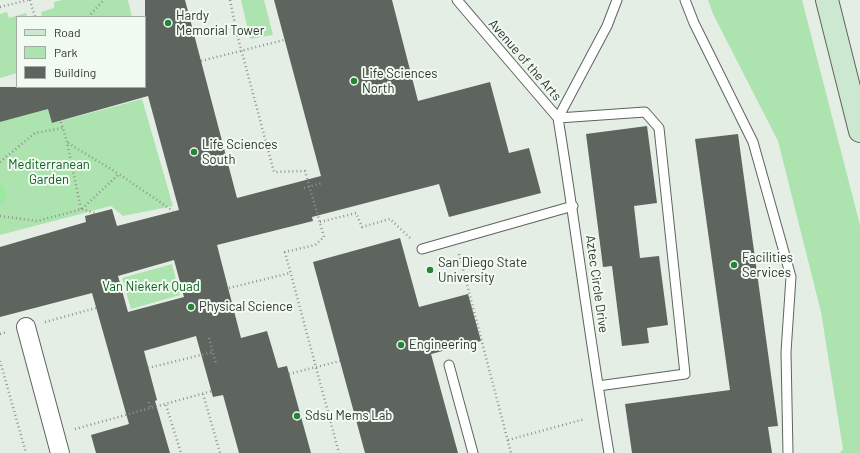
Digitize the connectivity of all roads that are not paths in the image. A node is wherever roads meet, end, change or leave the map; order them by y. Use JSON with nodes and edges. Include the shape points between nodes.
{"nodes":[{"id":1,"x":457,"y":0,"type":"edge"},
{"id":2,"x":617,"y":0,"type":"edge"},
{"id":3,"x":685,"y":0,"type":"edge"},
{"id":4,"x":826,"y":0,"type":"edge"},
{"id":5,"x":558,"y":118,"type":"junction"},
{"id":6,"x":860,"y":130,"type":"edge"},
{"id":7,"x":573,"y":206,"type":"junction"},
{"id":8,"x":422,"y":249,"type":"road end"},
{"id":9,"x":26,"y":327,"type":"dead end"},
{"id":10,"x":449,"y":365,"type":"dead end"},
{"id":11,"x":598,"y":386,"type":"junction"},
{"id":12,"x":60,"y":453,"type":"edge"},
{"id":13,"x":473,"y":453,"type":"edge"},
{"id":14,"x":609,"y":453,"type":"edge"},
{"id":15,"x":788,"y":453,"type":"edge"}],
"edges":[{"from":1,"to":5,"type":"lane","name":"Avenue of the Arts"},
{"from":2,"to":5,"type":"lane","via":[[607,26]]},
{"from":3,"to":15,"type":"lane","via":[[752,142],[791,277],[786,352]]},
{"from":4,"to":6,"type":"street"},
{"from":5,"to":7,"type":"lane","name":"Aztec Circle Drive"},
{"from":5,"to":11,"type":"lane","via":[[645,112],[659,128],[685,374]]},
{"from":7,"to":8,"type":"lane"},
{"from":7,"to":11,"type":"lane","name":"Aztec Circle Drive"},
{"from":9,"to":12,"type":"street"},
{"from":10,"to":13,"type":"lane"},
{"from":11,"to":14,"type":"lane","name":"Aztec Circle Drive"}]}
